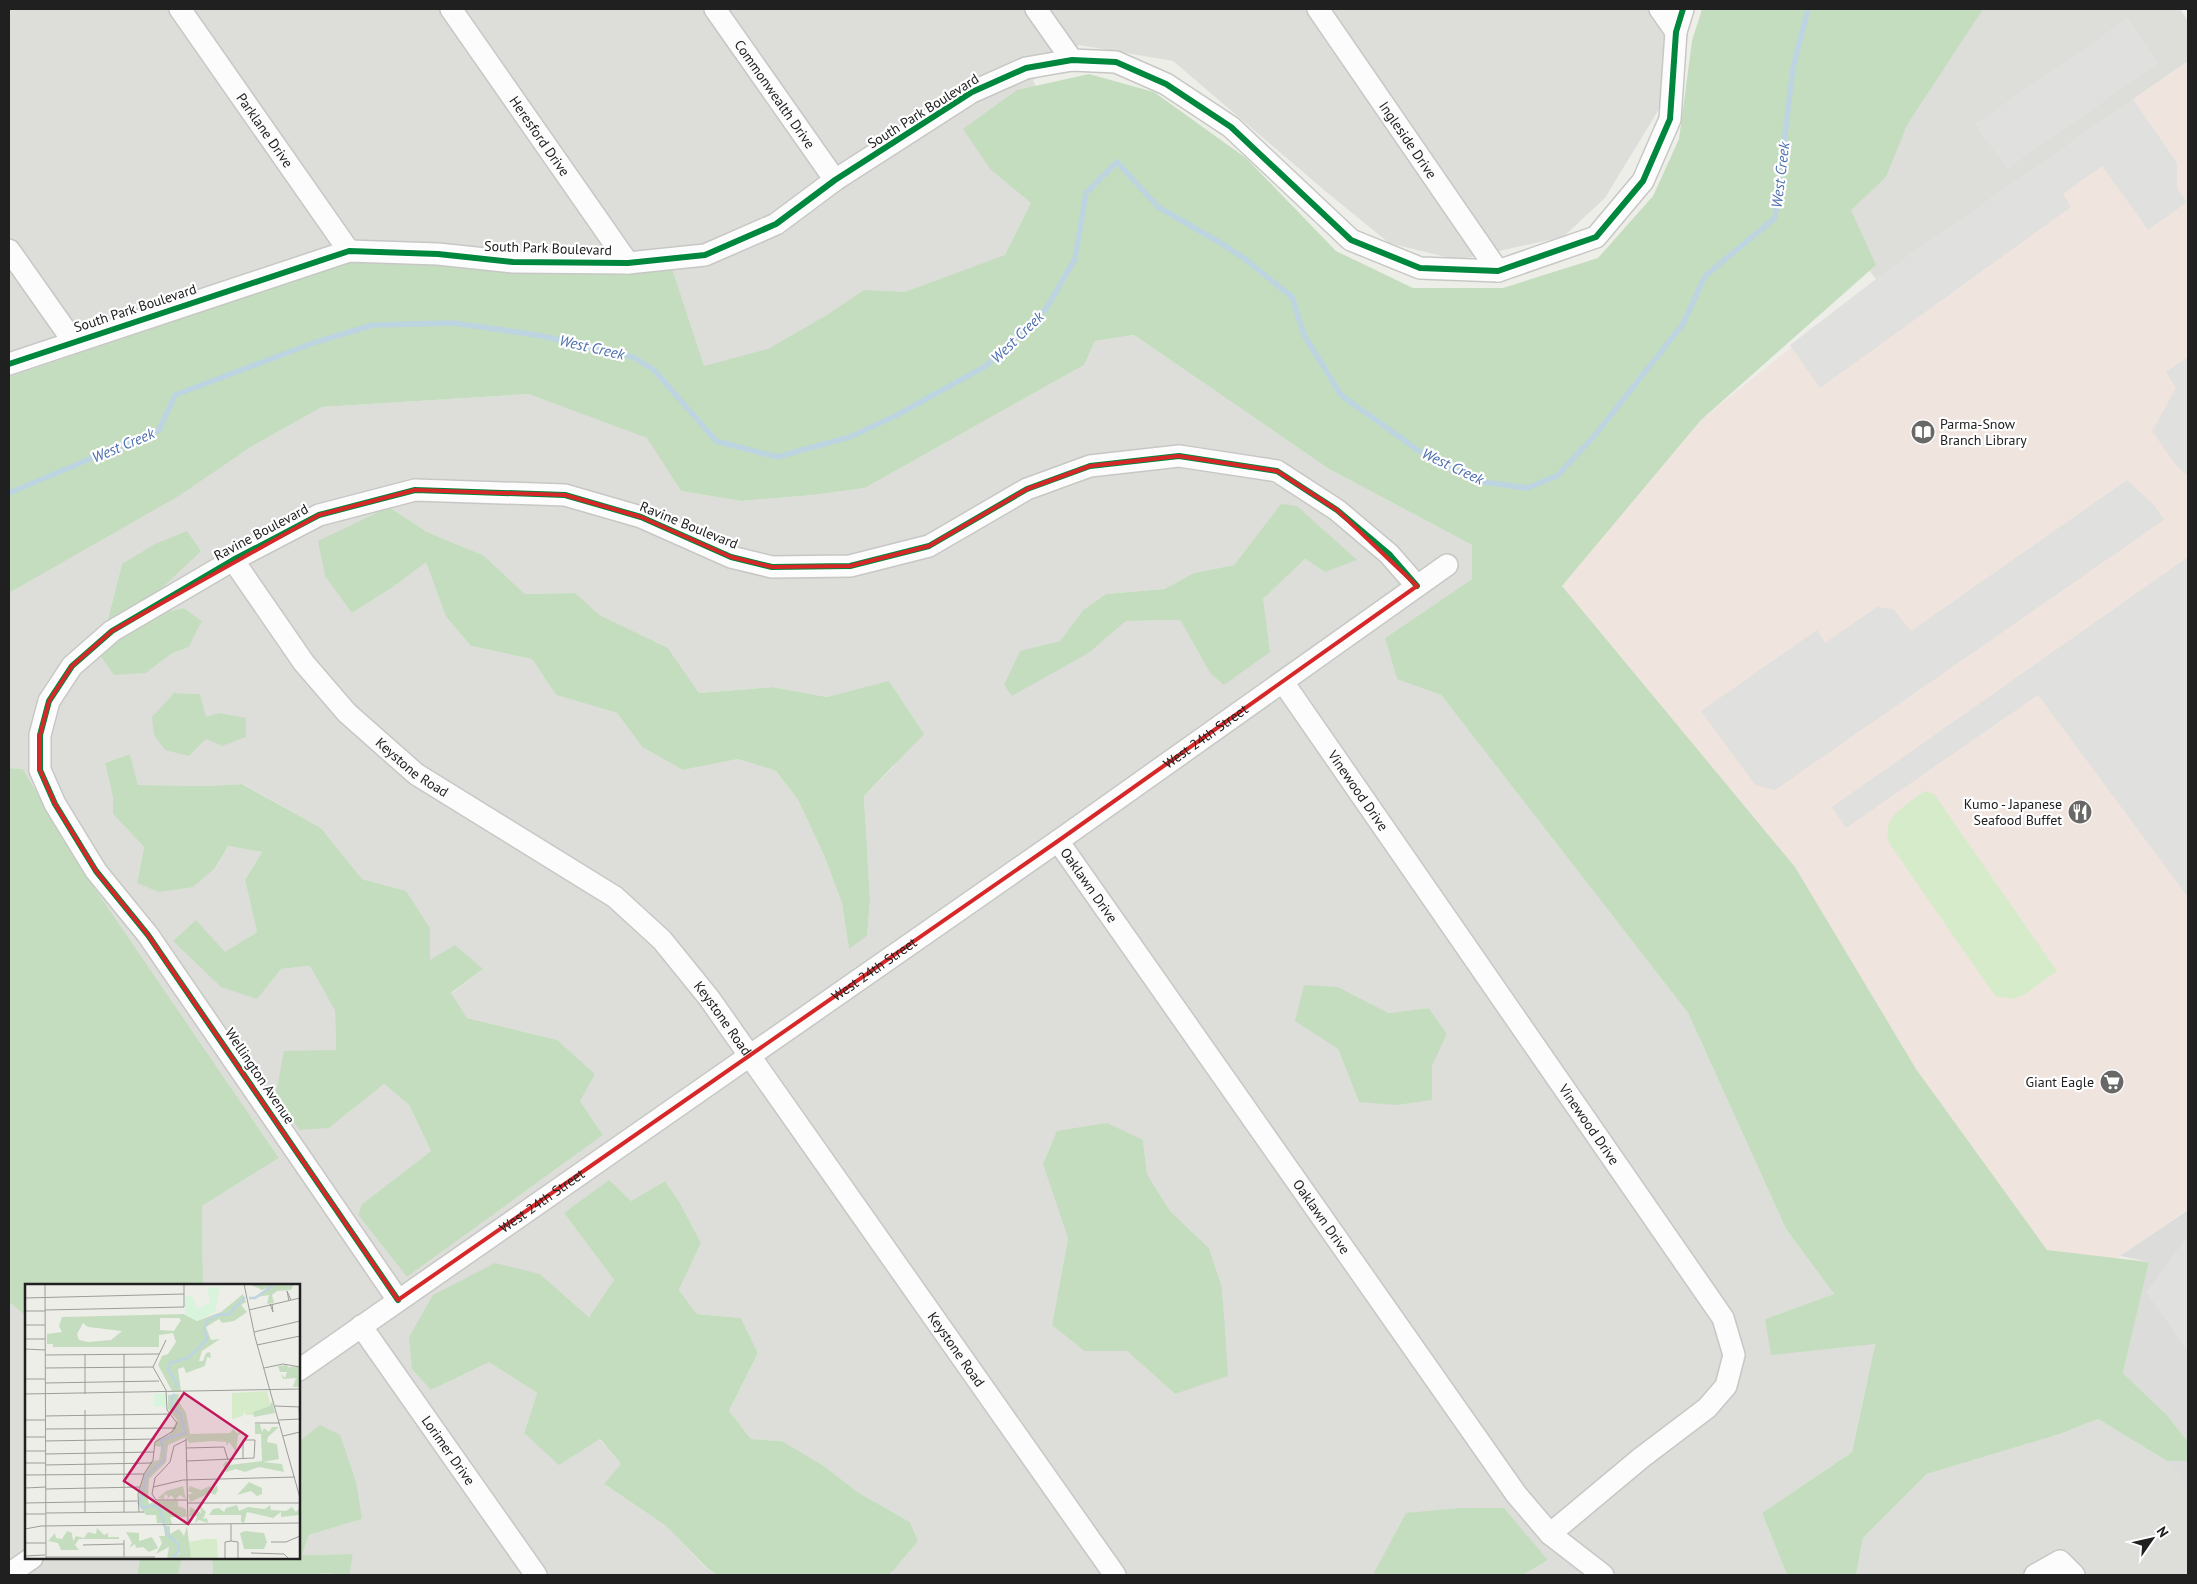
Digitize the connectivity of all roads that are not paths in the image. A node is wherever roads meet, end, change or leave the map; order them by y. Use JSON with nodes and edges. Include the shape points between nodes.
{"nodes":[{"id":1,"x":180,"y":9,"type":"edge"},
{"id":2,"x":451,"y":9,"type":"edge"},
{"id":3,"x":714,"y":9,"type":"edge"},
{"id":4,"x":1036,"y":9,"type":"edge"},
{"id":5,"x":1318,"y":9,"type":"edge"},
{"id":6,"x":1660,"y":9,"type":"edge"},
{"id":7,"x":1683,"y":9,"type":"edge"},
{"id":8,"x":1676,"y":32,"type":"junction"},
{"id":9,"x":1072,"y":60,"type":"junction"},
{"id":10,"x":835,"y":180,"type":"junction"},
{"id":11,"x":9,"y":250,"type":"edge"},
{"id":12,"x":350,"y":251,"type":"junction"},
{"id":13,"x":628,"y":263,"type":"junction"},
{"id":14,"x":1498,"y":271,"type":"junction"},
{"id":15,"x":73,"y":341,"type":"junction"},
{"id":16,"x":9,"y":364,"type":"edge"},
{"id":17,"x":233,"y":560,"type":"junction"},
{"id":18,"x":1447,"y":565,"type":"dead end"},
{"id":19,"x":1417,"y":586,"type":"junction"},
{"id":20,"x":1283,"y":682,"type":"junction"},
{"id":21,"x":1058,"y":841,"type":"junction"},
{"id":22,"x":96,"y":871,"type":"joint"},
{"id":23,"x":748,"y":1055,"type":"junction"},
{"id":24,"x":398,"y":1300,"type":"junction"},
{"id":25,"x":360,"y":1326,"type":"junction"},
{"id":26,"x":300,"y":1369,"type":"edge"},
{"id":27,"x":1550,"y":1534,"type":"junction"},
{"id":28,"x":31,"y":1559,"type":"edge"},
{"id":29,"x":9,"y":1574,"type":"edge"},
{"id":30,"x":536,"y":1575,"type":"edge"},
{"id":31,"x":1115,"y":1575,"type":"edge"},
{"id":32,"x":1604,"y":1575,"type":"edge"},
{"id":33,"x":2035,"y":1575,"type":"edge"},
{"id":34,"x":2074,"y":1575,"type":"edge"}],
"edges":[{"from":1,"to":12,"type":"street","name":"Parklane Drive"},
{"from":2,"to":13,"type":"street","name":"Heresford Drive"},
{"from":3,"to":10,"type":"street","name":"Commonwealth Drive"},
{"from":4,"to":9,"type":"street"},
{"from":5,"to":14,"type":"street","name":"Ingleside Drive"},
{"from":6,"to":8,"type":"street"},
{"from":7,"to":8,"type":"street","name":"South Park Boulevard"},
{"from":8,"to":14,"type":"street","name":"South Park Boulevard","via":[[1670,119],[1643,181],[1596,237]]},
{"from":9,"to":10,"type":"street","name":"South Park Boulevard","via":[[1026,68],[972,92]]},
{"from":9,"to":14,"type":"street","name":"South Park Boulevard","via":[[1116,62],[1166,84],[1231,127],[1351,240],[1420,268]]},
{"from":10,"to":13,"type":"street","name":"South Park Boulevard","via":[[776,224],[705,255]]},
{"from":11,"to":15,"type":"street"},
{"from":12,"to":13,"type":"street","name":"South Park Boulevard","via":[[438,254],[513,262]]},
{"from":12,"to":15,"type":"street","name":"South Park Boulevard"},
{"from":15,"to":16,"type":"street","name":"South Park Boulevard"},
{"from":17,"to":19,"type":"street","name":"Ravine Boulevard","via":[[319,515],[415,490],[565,495],[641,517],[731,557],[772,567],[850,566],[929,546],[1028,489],[1090,466],[1179,456],[1277,471],[1337,510],[1389,554]]},
{"from":17,"to":22,"type":"street","name":"Ravine Boulevard","via":[[112,631],[72,666],[49,701],[40,735],[40,770],[55,804]]},
{"from":17,"to":23,"type":"street","name":"Keystone Road","via":[[304,662],[347,713],[416,774],[616,897],[662,940],[709,998]]},
{"from":18,"to":19,"type":"street","name":"West 24th Street"},
{"from":19,"to":20,"type":"street","name":"West 24th Street"},
{"from":20,"to":21,"type":"street","name":"West 24th Street"},
{"from":20,"to":27,"type":"street","name":"Vinewood Drive","via":[[1723,1318],[1734,1355],[1726,1386],[1706,1408]]},
{"from":21,"to":23,"type":"street","name":"West 24th Street"},
{"from":21,"to":27,"type":"street","name":"Oaklawn Drive","via":[[1516,1494]]},
{"from":22,"to":24,"type":"street","name":"Wellington Avenue","via":[[148,935]]},
{"from":23,"to":24,"type":"street","name":"West 24th Street"},
{"from":23,"to":31,"type":"street","name":"Keystone Road"},
{"from":24,"to":25,"type":"street","name":"West 24th Street"},
{"from":25,"to":26,"type":"street","name":"West 24th Street"},
{"from":25,"to":30,"type":"street","name":"Lorimer Drive"},
{"from":27,"to":32,"type":"street","name":"Oaklawn Drive"},
{"from":28,"to":29,"type":"street"},
{"from":33,"to":34,"type":"street","via":[[2060,1561]]}]}
